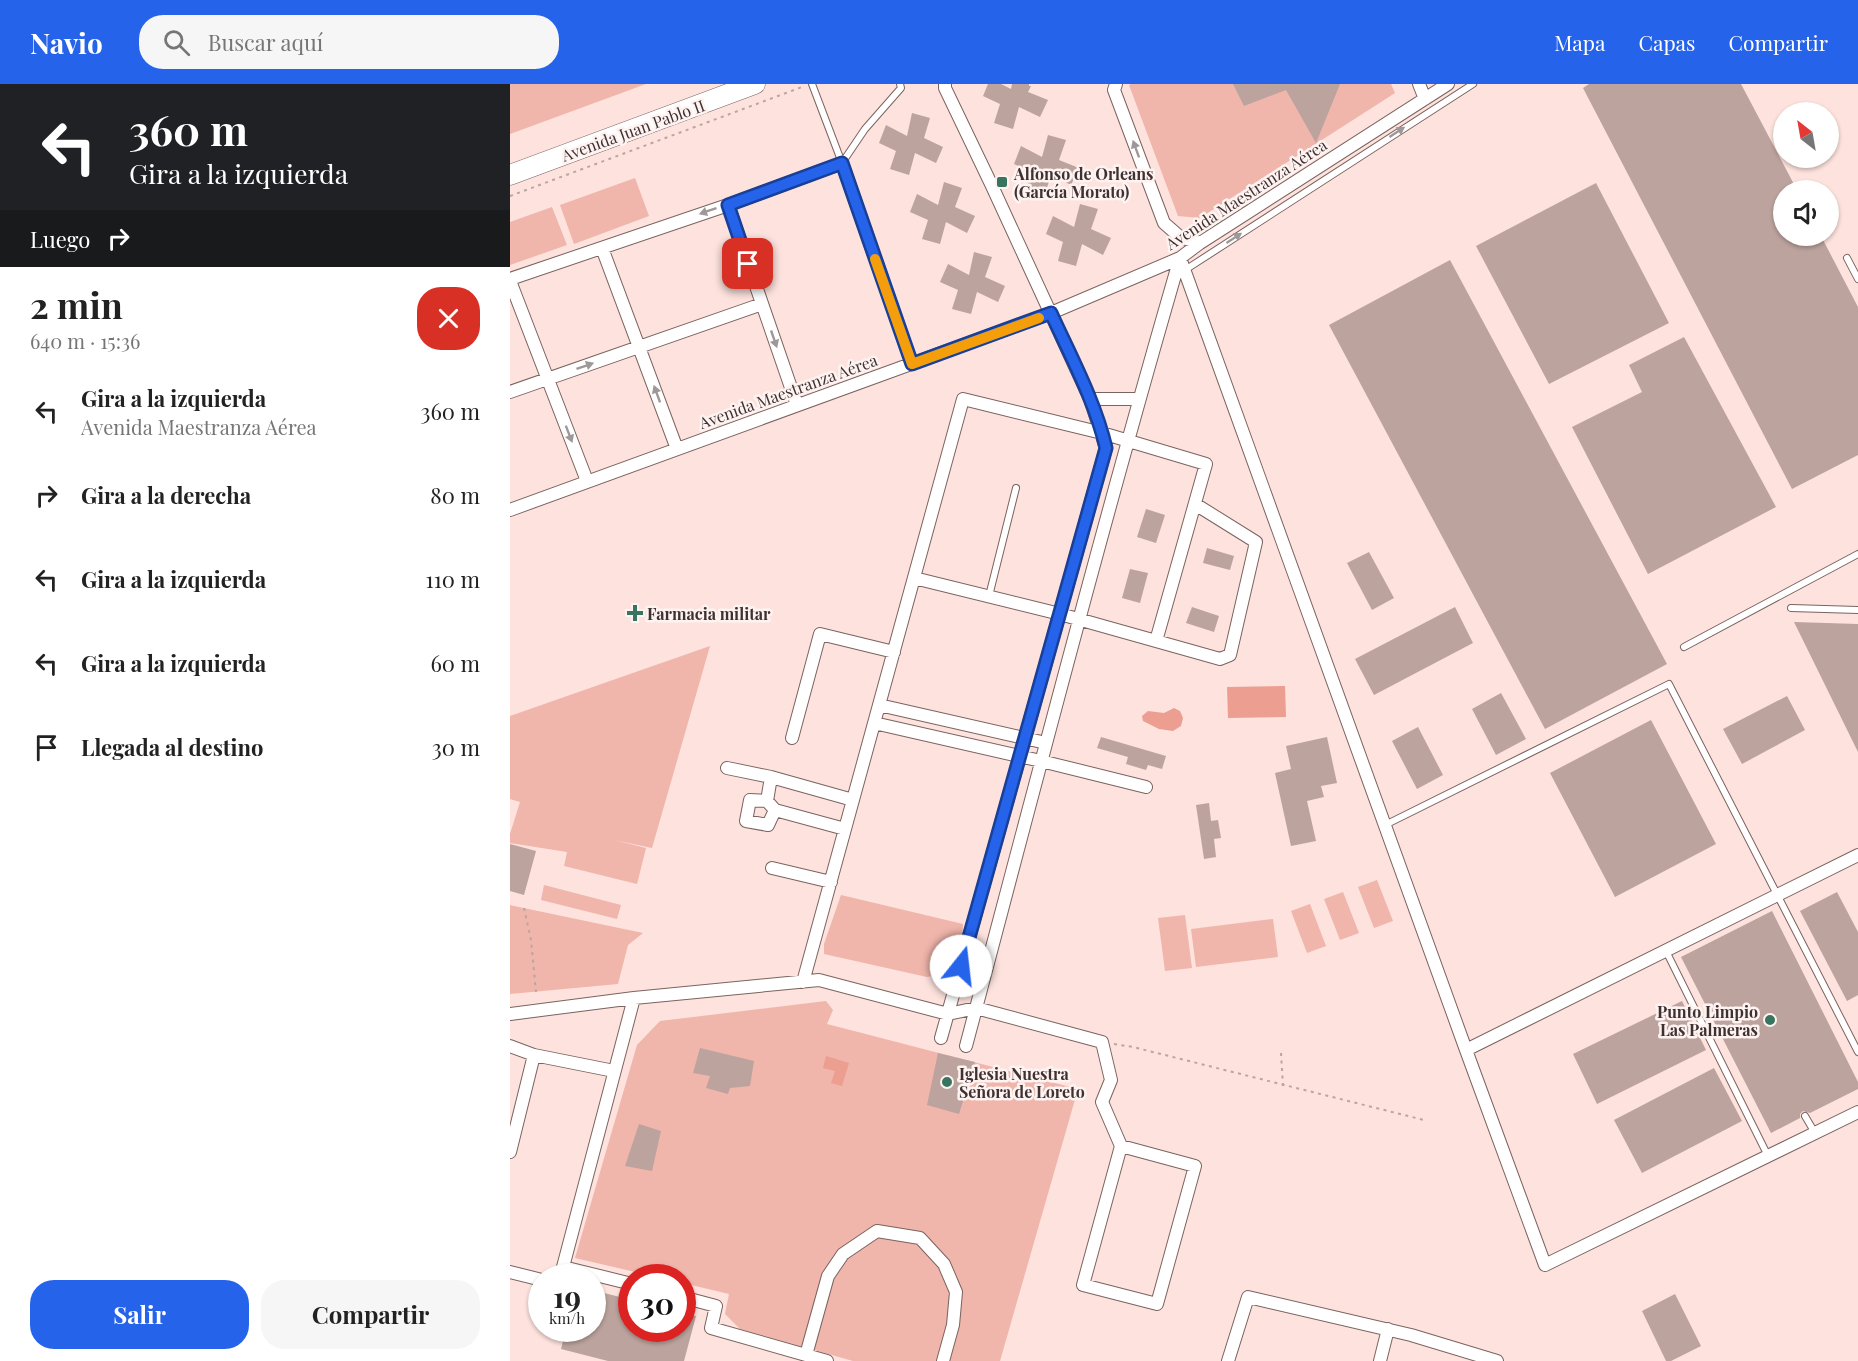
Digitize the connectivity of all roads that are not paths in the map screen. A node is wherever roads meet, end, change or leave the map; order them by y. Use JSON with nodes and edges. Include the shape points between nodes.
{"nodes":[{"id":1,"x":718,"y":84,"type":"edge"},
{"id":2,"x":755,"y":84,"type":"edge"},
{"id":3,"x":811,"y":84,"type":"edge"},
{"id":4,"x":900,"y":84,"type":"edge"},
{"id":5,"x":1116,"y":84,"type":"edge"},
{"id":6,"x":1419,"y":84,"type":"edge"},
{"id":7,"x":1448,"y":84,"type":"edge"},
{"id":8,"x":1473,"y":84,"type":"edge"},
{"id":9,"x":942,"y":85,"type":"edge"},
{"id":10,"x":1425,"y":99,"type":"junction"},
{"id":11,"x":510,"y":161,"type":"edge"},
{"id":12,"x":842,"y":163,"type":"junction"},
{"id":13,"x":510,"y":175,"type":"edge"},
{"id":14,"x":728,"y":205,"type":"junction"},
{"id":15,"x":1200,"y":243,"type":"junction"},
{"id":16,"x":602,"y":248,"type":"junction"},
{"id":17,"x":1180,"y":258,"type":"junction"},
{"id":18,"x":1847,"y":258,"type":"dead end"},
{"id":19,"x":1185,"y":270,"type":"junction"},
{"id":20,"x":1858,"y":279,"type":"edge"},
{"id":21,"x":510,"y":280,"type":"edge"},
{"id":22,"x":762,"y":304,"type":"junction"},
{"id":23,"x":1051,"y":313,"type":"junction"},
{"id":24,"x":639,"y":347,"type":"junction"},
{"id":25,"x":912,"y":364,"type":"junction"},
{"id":26,"x":548,"y":379,"type":"junction"},
{"id":27,"x":510,"y":392,"type":"edge"},
{"id":28,"x":1090,"y":399,"type":"junction"},
{"id":29,"x":1139,"y":399,"type":"junction"},
{"id":30,"x":797,"y":405,"type":"junction"},
{"id":31,"x":1102,"y":433,"type":"junction"},
{"id":32,"x":1128,"y":441,"type":"junction"},
{"id":33,"x":677,"y":448,"type":"junction"},
{"id":34,"x":587,"y":481,"type":"junction"},
{"id":35,"x":1016,"y":488,"type":"dead end"},
{"id":36,"x":1195,"y":504,"type":"junction"},
{"id":37,"x":510,"y":510,"type":"edge"},
{"id":38,"x":1858,"y":554,"type":"edge"},
{"id":39,"x":914,"y":578,"type":"junction"},
{"id":40,"x":989,"y":596,"type":"junction"},
{"id":41,"x":1791,"y":608,"type":"dead end"},
{"id":42,"x":1858,"y":610,"type":"edge"},
{"id":43,"x":1060,"y":614,"type":"junction"},
{"id":44,"x":1079,"y":620,"type":"junction"},
{"id":45,"x":1156,"y":641,"type":"junction"},
{"id":46,"x":1684,"y":647,"type":"dead end"},
{"id":47,"x":894,"y":652,"type":"junction"},
{"id":48,"x":879,"y":705,"type":"junction"},
{"id":49,"x":874,"y":723,"type":"junction"},
{"id":50,"x":792,"y":738,"type":"dead end"},
{"id":51,"x":1025,"y":739,"type":"junction"},
{"id":52,"x":1046,"y":743,"type":"junction"},
{"id":53,"x":1021,"y":756,"type":"junction"},
{"id":54,"x":1041,"y":760,"type":"junction"},
{"id":55,"x":727,"y":768,"type":"dead end"},
{"id":56,"x":771,"y":777,"type":"junction"},
{"id":57,"x":1146,"y":787,"type":"dead end"},
{"id":58,"x":853,"y":800,"type":"junction"},
{"id":59,"x":1385,"y":825,"type":"junction"},
{"id":60,"x":846,"y":829,"type":"junction"},
{"id":61,"x":1858,"y":855,"type":"edge"},
{"id":62,"x":772,"y":868,"type":"dead end"},
{"id":63,"x":831,"y":882,"type":"junction"},
{"id":64,"x":1777,"y":896,"type":"junction"},
{"id":65,"x":1666,"y":951,"type":"junction"},
{"id":66,"x":803,"y":982,"type":"junction"},
{"id":67,"x":634,"y":998,"type":"junction"},
{"id":68,"x":976,"y":1008,"type":"junction"},
{"id":69,"x":510,"y":1014,"type":"edge"},
{"id":70,"x":948,"y":1014,"type":"junction"},
{"id":71,"x":941,"y":1038,"type":"dead end"},
{"id":72,"x":510,"y":1046,"type":"edge"},
{"id":73,"x":966,"y":1046,"type":"dead end"},
{"id":74,"x":1466,"y":1050,"type":"junction"},
{"id":75,"x":1858,"y":1052,"type":"edge"},
{"id":76,"x":534,"y":1055,"type":"junction"},
{"id":77,"x":614,"y":1071,"type":"junction"},
{"id":78,"x":1858,"y":1112,"type":"edge"},
{"id":79,"x":1805,"y":1116,"type":"dead end"},
{"id":80,"x":1815,"y":1133,"type":"junction"},
{"id":81,"x":1121,"y":1146,"type":"junction"},
{"id":82,"x":510,"y":1152,"type":"edge"},
{"id":83,"x":1768,"y":1156,"type":"junction"},
{"id":84,"x":563,"y":1264,"type":"edge"},
{"id":85,"x":510,"y":1272,"type":"edge"},
{"id":86,"x":528,"y":1276,"type":"edge"},
{"id":87,"x":696,"y":1301,"type":"edge"},
{"id":88,"x":1388,"y":1329,"type":"junction"},
{"id":89,"x":806,"y":1355,"type":"junction"},
{"id":90,"x":827,"y":1361,"type":"edge"},
{"id":91,"x":943,"y":1361,"type":"edge"},
{"id":92,"x":1228,"y":1361,"type":"edge"},
{"id":93,"x":1380,"y":1361,"type":"edge"},
{"id":94,"x":1497,"y":1361,"type":"edge"}],
"edges":[{"from":1,"to":11,"type":"main road","name":"Avenida Juan Pablo II"},
{"from":2,"to":13,"type":"main road","name":"Avenida Juan Pablo II"},
{"from":3,"to":12,"type":"lane"},
{"from":4,"to":12,"type":"lane","via":[[901,88]]},
{"from":15,"to":5,"type":"street","one_way":true,"via":[[1180,237],[1165,226],[1114,90]]},
{"from":6,"to":10,"type":"street"},
{"from":7,"to":10,"type":"street","name":"Avenida Maestranza Aérea"},
{"from":19,"to":8,"type":"lane","one_way":true},
{"from":9,"to":23,"type":"street"},
{"from":10,"to":15,"type":"street","name":"Avenida Maestranza Aérea"},
{"from":12,"to":14,"type":"street"},
{"from":12,"to":25,"type":"street"},
{"from":14,"to":16,"type":"street","one_way":true},
{"from":14,"to":22,"type":"street"},
{"from":15,"to":17,"type":"street","name":"Avenida Maestranza Aérea"},
{"from":16,"to":21,"type":"street"},
{"from":16,"to":24,"type":"street"},
{"from":17,"to":19,"type":"street"},
{"from":17,"to":23,"type":"street","name":"Avenida Maestranza Aérea"},
{"from":17,"to":29,"type":"street"},
{"from":18,"to":20,"type":"lane"},
{"from":19,"to":59,"type":"street"},
{"from":21,"to":26,"type":"street"},
{"from":22,"to":24,"type":"street"},
{"from":22,"to":30,"type":"street","one_way":true},
{"from":23,"to":25,"type":"street","name":"Avenida Maestranza Aérea"},
{"from":23,"to":28,"type":"street"},
{"from":26,"to":24,"type":"street","one_way":true},
{"from":33,"to":24,"type":"street","one_way":true},
{"from":25,"to":30,"type":"street","name":"Avenida Maestranza Aérea"},
{"from":26,"to":27,"type":"street"},
{"from":26,"to":34,"type":"street","one_way":true},
{"from":28,"to":29,"type":"street"},
{"from":28,"to":31,"type":"street"},
{"from":29,"to":32,"type":"street"},
{"from":30,"to":33,"type":"street","name":"Avenida Maestranza Aérea"},
{"from":31,"to":32,"type":"street"},
{"from":31,"to":39,"type":"street","via":[[963,399]]},
{"from":31,"to":43,"type":"street","via":[[1106,448]]},
{"from":32,"to":36,"type":"street","via":[[1206,464]]},
{"from":32,"to":44,"type":"street"},
{"from":33,"to":34,"type":"street","name":"Avenida Maestranza Aérea"},
{"from":34,"to":37,"type":"street","name":"Avenida Maestranza Aérea"},
{"from":35,"to":40,"type":"lane"},
{"from":36,"to":45,"type":"street"},
{"from":36,"to":45,"type":"street","via":[[1256,542],[1230,655],[1220,659]]},
{"from":38,"to":46,"type":"lane"},
{"from":39,"to":40,"type":"street"},
{"from":39,"to":47,"type":"street"},
{"from":40,"to":43,"type":"street"},
{"from":41,"to":42,"type":"lane"},
{"from":43,"to":44,"type":"street"},
{"from":43,"to":51,"type":"street"},
{"from":44,"to":45,"type":"street"},
{"from":44,"to":52,"type":"street"},
{"from":47,"to":48,"type":"street"},
{"from":47,"to":50,"type":"street","via":[[820,634]]},
{"from":48,"to":49,"type":"street"},
{"from":48,"to":51,"type":"street"},
{"from":49,"to":53,"type":"street"},
{"from":49,"to":58,"type":"street"},
{"from":51,"to":52,"type":"street"},
{"from":51,"to":53,"type":"street"},
{"from":52,"to":54,"type":"street"},
{"from":53,"to":54,"type":"street"},
{"from":53,"to":70,"type":"street"},
{"from":54,"to":57,"type":"street"},
{"from":54,"to":68,"type":"street"},
{"from":55,"to":56,"type":"street"},
{"from":56,"to":58,"type":"street"},
{"from":56,"to":60,"type":"street","via":[[771,805]]},
{"from":58,"to":60,"type":"street"},
{"from":59,"to":64,"type":"lane","via":[[1669,684]]},
{"from":59,"to":74,"type":"street"},
{"from":60,"to":63,"type":"street"},
{"from":61,"to":64,"type":"street"},
{"from":62,"to":63,"type":"street"},
{"from":63,"to":66,"type":"street"},
{"from":64,"to":65,"type":"street"},
{"from":64,"to":75,"type":"lane"},
{"from":65,"to":74,"type":"street"},
{"from":65,"to":83,"type":"lane"},
{"from":66,"to":67,"type":"street"},
{"from":66,"to":70,"type":"street","via":[[819,980]]},
{"from":67,"to":69,"type":"street"},
{"from":67,"to":77,"type":"street"},
{"from":68,"to":70,"type":"street"},
{"from":68,"to":73,"type":"street"},
{"from":68,"to":81,"type":"street","via":[[1102,1042],[1111,1080],[1102,1102]]},
{"from":70,"to":71,"type":"street"},
{"from":72,"to":76,"type":"street"},
{"from":74,"to":83,"type":"street","via":[[1545,1265]]},
{"from":76,"to":77,"type":"street"},
{"from":76,"to":82,"type":"street"},
{"from":77,"to":84,"type":"street"},
{"from":78,"to":80,"type":"street"},
{"from":79,"to":80,"type":"lane"},
{"from":80,"to":83,"type":"street"},
{"from":81,"to":81,"type":"street","via":[[1083,1285],[1157,1304],[1195,1166]]},
{"from":85,"to":86,"type":"street"},
{"from":87,"to":89,"type":"street","via":[[716,1306],[711,1328]]},
{"from":88,"to":92,"type":"street","via":[[1248,1296]]},
{"from":88,"to":93,"type":"street"},
{"from":88,"to":94,"type":"street"},
{"from":89,"to":90,"type":"street"},
{"from":89,"to":91,"type":"street","via":[[828,1276],[843,1254],[877,1231],[920,1238],[944,1264],[956,1292],[953,1325]]}]}
